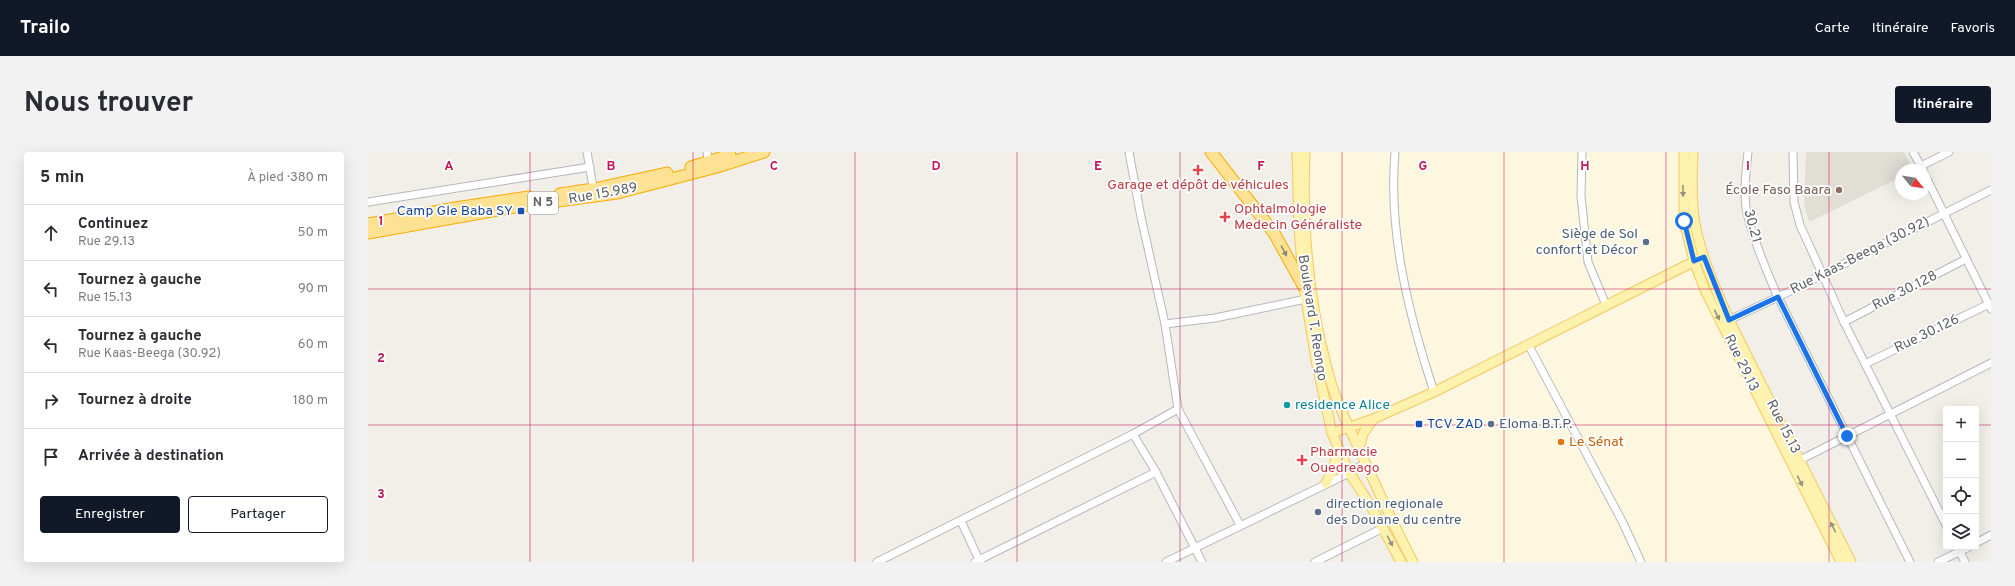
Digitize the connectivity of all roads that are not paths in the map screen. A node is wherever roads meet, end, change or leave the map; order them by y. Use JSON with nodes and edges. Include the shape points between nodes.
{"nodes":[{"id":1,"x":587,"y":152,"type":"edge"},
{"id":2,"x":764,"y":152,"type":"edge"},
{"id":3,"x":1129,"y":152,"type":"edge"},
{"id":4,"x":1211,"y":152,"type":"edge"},
{"id":5,"x":1297,"y":152,"type":"edge"},
{"id":6,"x":1305,"y":152,"type":"edge"},
{"id":7,"x":1395,"y":152,"type":"edge"},
{"id":8,"x":1582,"y":152,"type":"edge"},
{"id":9,"x":1684,"y":152,"type":"edge"},
{"id":10,"x":1693,"y":152,"type":"edge"},
{"id":11,"x":1748,"y":152,"type":"edge"},
{"id":12,"x":1793,"y":152,"type":"edge"},
{"id":13,"x":1913,"y":152,"type":"edge"},
{"id":14,"x":1949,"y":152,"type":"edge"},
{"id":15,"x":733,"y":153,"type":"edge"},
{"id":16,"x":711,"y":159,"type":"edge"},
{"id":17,"x":1920,"y":164,"type":"edge"},
{"id":18,"x":1929,"y":164,"type":"edge"},
{"id":19,"x":590,"y":167,"type":"junction"},
{"id":20,"x":1931,"y":187,"type":"edge"},
{"id":21,"x":594,"y":193,"type":"junction"},
{"id":22,"x":1990,"y":193,"type":"edge"},
{"id":23,"x":368,"y":202,"type":"edge"},
{"id":24,"x":1944,"y":214,"type":"junction"},
{"id":25,"x":368,"y":224,"type":"edge"},
{"id":26,"x":368,"y":233,"type":"edge"},
{"id":27,"x":1704,"y":257,"type":"junction"},
{"id":28,"x":1966,"y":259,"type":"junction"},
{"id":29,"x":1694,"y":261,"type":"junction"},
{"id":30,"x":1822,"y":275,"type":"junction"},
{"id":31,"x":1304,"y":287,"type":"junction"},
{"id":32,"x":1778,"y":297,"type":"junction"},
{"id":33,"x":1306,"y":300,"type":"junction"},
{"id":34,"x":1606,"y":305,"type":"junction"},
{"id":35,"x":1990,"y":307,"type":"edge"},
{"id":36,"x":1729,"y":320,"type":"junction"},
{"id":37,"x":1844,"y":322,"type":"junction"},
{"id":38,"x":1165,"y":324,"type":"junction"},
{"id":39,"x":1528,"y":344,"type":"junction"},
{"id":40,"x":1991,"y":363,"type":"edge"},
{"id":41,"x":1865,"y":364,"type":"junction"},
{"id":42,"x":1434,"y":392,"type":"junction"},
{"id":43,"x":1178,"y":408,"type":"junction"},
{"id":44,"x":1890,"y":414,"type":"junction"},
{"id":45,"x":1373,"y":419,"type":"junction"},
{"id":46,"x":1349,"y":427,"type":"junction"},
{"id":47,"x":1332,"y":433,"type":"junction"},
{"id":48,"x":1133,"y":434,"type":"junction"},
{"id":49,"x":1847,"y":436,"type":"junction"},
{"id":50,"x":1337,"y":448,"type":"junction"},
{"id":51,"x":1359,"y":449,"type":"junction"},
{"id":52,"x":1800,"y":460,"type":"junction"},
{"id":53,"x":1366,"y":463,"type":"junction"},
{"id":54,"x":1156,"y":472,"type":"junction"},
{"id":55,"x":1349,"y":472,"type":"junction"},
{"id":56,"x":1326,"y":483,"type":"junction"},
{"id":57,"x":1943,"y":518,"type":"edge"},
{"id":58,"x":960,"y":521,"type":"junction"},
{"id":59,"x":1240,"y":525,"type":"junction"},
{"id":60,"x":1383,"y":528,"type":"junction"},
{"id":61,"x":1991,"y":535,"type":"edge"},
{"id":62,"x":1979,"y":541,"type":"edge"},
{"id":63,"x":1195,"y":548,"type":"junction"},
{"id":64,"x":1956,"y":550,"type":"edge"},
{"id":65,"x":1959,"y":550,"type":"edge"},
{"id":66,"x":978,"y":561,"type":"edge"},
{"id":67,"x":877,"y":562,"type":"edge"},
{"id":68,"x":1166,"y":562,"type":"edge"},
{"id":69,"x":1202,"y":562,"type":"edge"},
{"id":70,"x":1315,"y":562,"type":"edge"},
{"id":71,"x":1401,"y":562,"type":"edge"},
{"id":72,"x":1413,"y":562,"type":"edge"},
{"id":73,"x":1641,"y":562,"type":"edge"},
{"id":74,"x":1841,"y":562,"type":"edge"},
{"id":75,"x":1850,"y":562,"type":"edge"},
{"id":76,"x":1910,"y":562,"type":"edge"},
{"id":77,"x":1938,"y":562,"type":"edge"},
{"id":78,"x":1965,"y":562,"type":"edge"}],
"edges":[{"from":1,"to":19,"type":"street"},
{"from":2,"to":16,"type":"highway","name":"Rue 15.989","number":"N 5"},
{"from":3,"to":38,"type":"street"},
{"from":4,"to":31,"type":"highway","one_way":true,"via":[[1274,233]]},
{"from":5,"to":31,"type":"main road","name":"Boulevard T. Reongo"},
{"from":6,"to":46,"type":"main road","name":"Boulevard T. Reongo","via":[[1304,218],[1312,291],[1327,368]]},
{"from":7,"to":42,"type":"street","via":[[1395,217],[1401,268],[1415,333]]},
{"from":8,"to":34,"type":"street","via":[[1581,196],[1588,262]]},
{"from":9,"to":29,"type":"main road","name":"Rue 29.13","one_way":true,"via":[[1684,221]]},
{"from":10,"to":27,"type":"main road","name":"Rue 15.13","via":[[1694,217]]},
{"from":11,"to":32,"type":"street","name":"30.21","number":"30.21","via":[[1747,213],[1760,256]]},
{"from":12,"to":30,"type":"street","via":[[1794,202]]},
{"from":13,"to":17,"type":"street"},
{"from":14,"to":18,"type":"street"},
{"from":15,"to":16,"type":"highway","number":"N 5"},
{"from":16,"to":21,"type":"highway","number":"N 5"},
{"from":16,"to":21,"type":"highway","name":"Rue 15.989","number":"N 5","via":[[634,189]]},
{"from":19,"to":21,"type":"street"},
{"from":19,"to":23,"type":"street"},
{"from":20,"to":24,"type":"street"},
{"from":21,"to":25,"type":"highway","number":"N 5","via":[[455,208]]},
{"from":21,"to":26,"type":"highway","name":"Rue 15.989","number":"N 5"},
{"from":22,"to":24,"type":"street","name":"Rue Kaas-Beega (30.92)"},
{"from":24,"to":28,"type":"street"},
{"from":24,"to":30,"type":"street","name":"Rue Kaas-Beega (30.92)"},
{"from":27,"to":29,"type":"main road"},
{"from":27,"to":36,"type":"main road","name":"Rue 15.13"},
{"from":28,"to":35,"type":"street"},
{"from":28,"to":37,"type":"street","name":"Rue 30.128"},
{"from":29,"to":34,"type":"main road"},
{"from":29,"to":74,"type":"main road","name":"Rue 29.13","one_way":true,"via":[[1719,320]]},
{"from":30,"to":32,"type":"street","name":"Rue Kaas-Beega (30.92)"},
{"from":30,"to":37,"type":"street"},
{"from":31,"to":33,"type":"main road","name":"Boulevard T. Reongo"},
{"from":32,"to":36,"type":"street","name":"Rue Kaas-Beega (30.92)"},
{"from":32,"to":49,"type":"street","number":"30.21"},
{"from":33,"to":38,"type":"street","via":[[1215,318]]},
{"from":33,"to":47,"type":"main road","name":"Boulevard T. Reongo"},
{"from":34,"to":39,"type":"main road"},
{"from":35,"to":41,"type":"street","name":"Rue 30.126"},
{"from":36,"to":52,"type":"main road","name":"Rue 15.13"},
{"from":37,"to":41,"type":"street"},
{"from":38,"to":43,"type":"street"},
{"from":39,"to":42,"type":"main road"},
{"from":39,"to":73,"type":"street"},
{"from":40,"to":44,"type":"street"},
{"from":41,"to":44,"type":"street"},
{"from":42,"to":45,"type":"main road"},
{"from":43,"to":48,"type":"street"},
{"from":43,"to":59,"type":"street"},
{"from":44,"to":49,"type":"street"},
{"from":44,"to":57,"type":"street"},
{"from":45,"to":46,"type":"main road"},
{"from":45,"to":51,"type":"main road","via":[[1363,434]]},
{"from":46,"to":47,"type":"main road"},
{"from":46,"to":51,"type":"main road","name":"Boulevard T. Reongo"},
{"from":47,"to":50,"type":"main road","name":"Boulevard T. Reongo"},
{"from":48,"to":54,"type":"street"},
{"from":48,"to":58,"type":"street"},
{"from":49,"to":52,"type":"street"},
{"from":49,"to":76,"type":"street","number":"30.21"},
{"from":50,"to":55,"type":"main road","name":"Boulevard T. Reongo"},
{"from":50,"to":56,"type":"main road","via":[[1334,468]]},
{"from":51,"to":53,"type":"main road","name":"Boulevard T. Reongo"},
{"from":75,"to":52,"type":"main road","name":"Rue 15.13","one_way":true},
{"from":53,"to":55,"type":"street"},
{"from":53,"to":72,"type":"main road","name":"Boulevard T. Reongo"},
{"from":54,"to":63,"type":"street"},
{"from":54,"to":66,"type":"street"},
{"from":55,"to":56,"type":"street"},
{"from":55,"to":60,"type":"main road","name":"Boulevard T. Reongo"},
{"from":56,"to":59,"type":"street"},
{"from":58,"to":66,"type":"street"},
{"from":58,"to":67,"type":"street"},
{"from":59,"to":63,"type":"street"},
{"from":60,"to":70,"type":"street"},
{"from":60,"to":71,"type":"main road","name":"Boulevard T. Reongo","one_way":true},
{"from":61,"to":62,"type":"street"},
{"from":63,"to":68,"type":"street"},
{"from":63,"to":69,"type":"street"},
{"from":64,"to":77,"type":"street"},
{"from":65,"to":78,"type":"street"}]}
